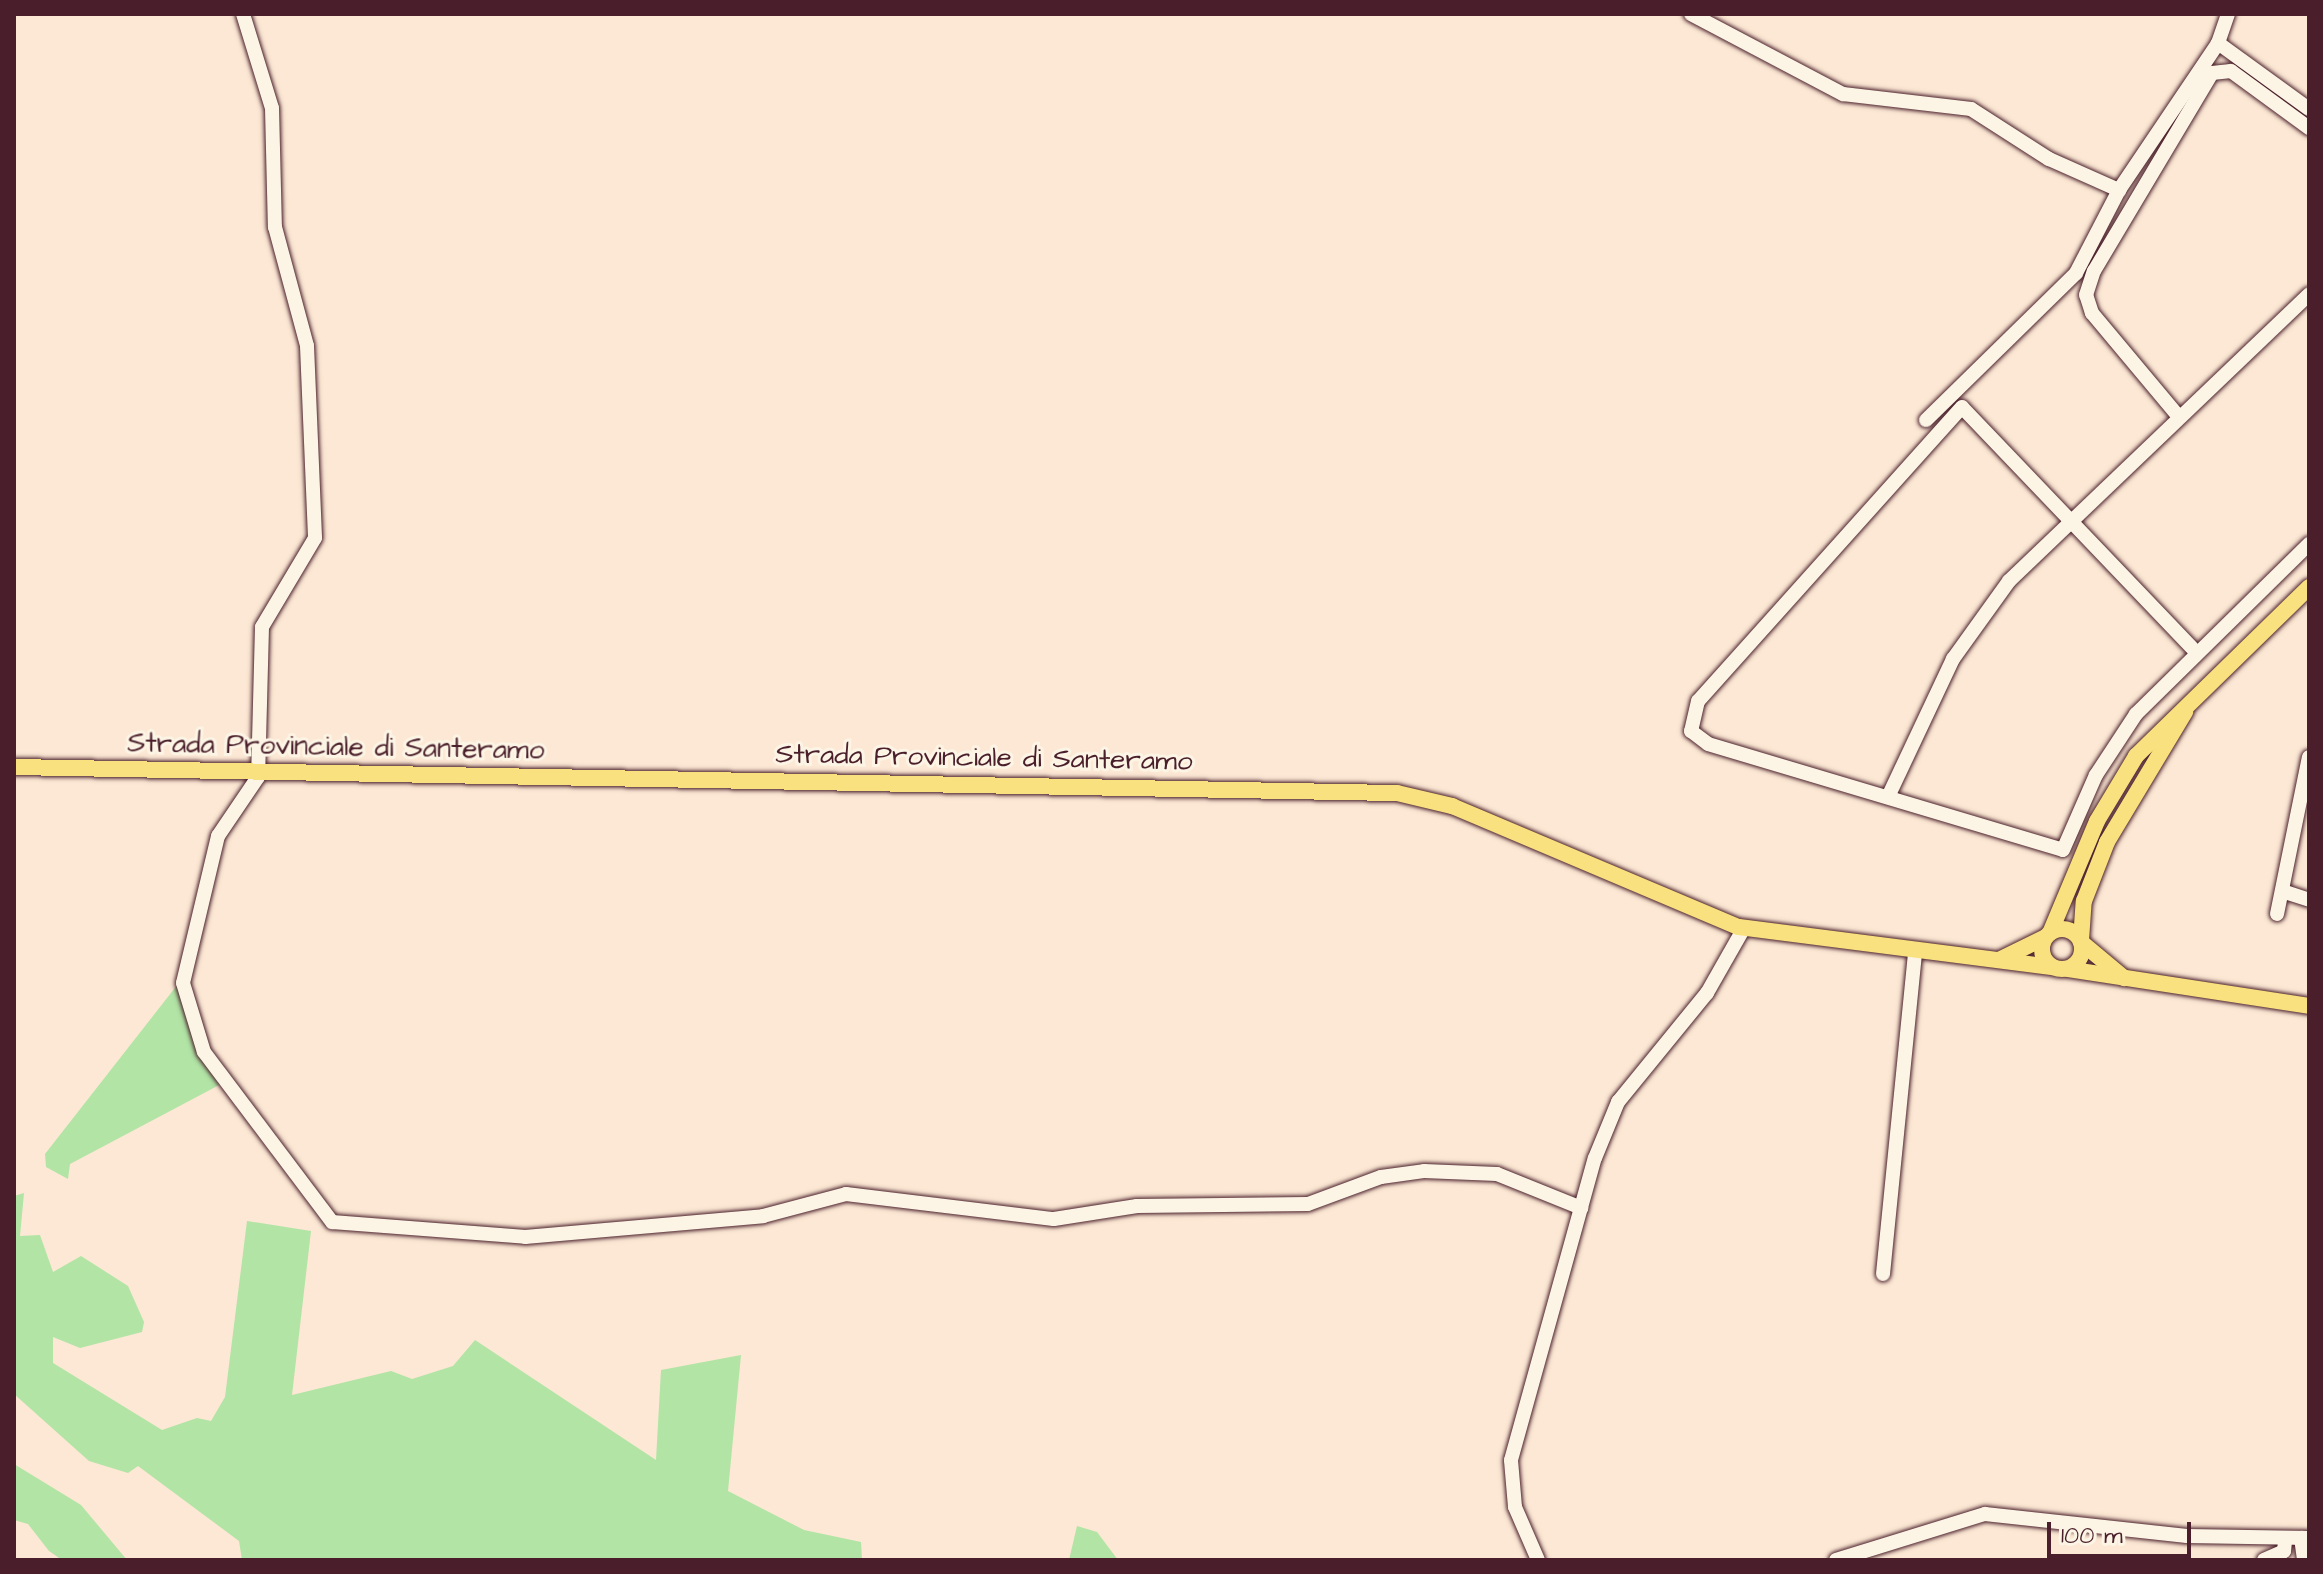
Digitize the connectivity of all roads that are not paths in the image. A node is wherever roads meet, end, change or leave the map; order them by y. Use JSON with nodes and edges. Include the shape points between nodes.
{"nodes":[{"id":1,"x":243,"y":14,"type":"edge"},
{"id":2,"x":1691,"y":14,"type":"edge"},
{"id":3,"x":2228,"y":14,"type":"edge"},
{"id":4,"x":2218,"y":43,"type":"junction"},
{"id":5,"x":2309,"y":109,"type":"edge"},
{"id":6,"x":2309,"y":128,"type":"edge"},
{"id":7,"x":2119,"y":190,"type":"junction"},
{"id":8,"x":2072,"y":277,"type":"junction"},
{"id":9,"x":2087,"y":287,"type":"junction"},
{"id":10,"x":2309,"y":294,"type":"edge"},
{"id":11,"x":2179,"y":417,"type":"junction"},
{"id":12,"x":1926,"y":420,"type":"dead end"},
{"id":13,"x":2069,"y":520,"type":"junction"},
{"id":14,"x":2309,"y":544,"type":"edge"},
{"id":15,"x":2309,"y":587,"type":"edge"},
{"id":16,"x":2195,"y":651,"type":"junction"},
{"id":17,"x":2198,"y":690,"type":"junction"},
{"id":18,"x":2309,"y":757,"type":"edge"},
{"id":19,"x":14,"y":767,"type":"edge"},
{"id":20,"x":259,"y":772,"type":"junction"},
{"id":21,"x":1888,"y":797,"type":"junction"},
{"id":22,"x":2282,"y":891,"type":"junction"},
{"id":23,"x":2309,"y":900,"type":"edge"},
{"id":24,"x":2277,"y":914,"type":"dead end"},
{"id":25,"x":1744,"y":928,"type":"junction"},
{"id":26,"x":2048,"y":935,"type":"junction"},
{"id":27,"x":2081,"y":942,"type":"junction"},
{"id":28,"x":1920,"y":953,"type":"junction"},
{"id":29,"x":2060,"y":968,"type":"junction"},
{"id":30,"x":2177,"y":988,"type":"junction"},
{"id":31,"x":2309,"y":1006,"type":"edge"},
{"id":32,"x":1581,"y":1208,"type":"junction"},
{"id":33,"x":1883,"y":1274,"type":"dead end"},
{"id":34,"x":2305,"y":1538,"type":"edge"},
{"id":35,"x":2285,"y":1541,"type":"junction"},
{"id":36,"x":1538,"y":1560,"type":"edge"},
{"id":37,"x":1836,"y":1560,"type":"edge"},
{"id":38,"x":2264,"y":1560,"type":"edge"},
{"id":39,"x":2304,"y":1560,"type":"edge"}],
"edges":[{"from":1,"to":20,"type":"street","via":[[276,132],[275,227],[307,346],[315,509],[314,546],[262,627]]},
{"from":2,"to":7,"type":"street","via":[[1843,94],[1971,109],[2049,159]]},
{"from":3,"to":4,"type":"street"},
{"from":4,"to":5,"type":"street"},
{"from":4,"to":7,"type":"street"},
{"from":6,"to":9,"type":"street","via":[[2231,71],[2212,73],[2128,205]]},
{"from":7,"to":8,"type":"street"},
{"from":8,"to":9,"type":"street"},
{"from":8,"to":12,"type":"street"},
{"from":9,"to":11,"type":"street","via":[[2092,313]]},
{"from":10,"to":11,"type":"street"},
{"from":11,"to":13,"type":"street"},
{"from":13,"to":16,"type":"street"},
{"from":13,"to":21,"type":"street","via":[[2009,581],[1953,659]]},
{"from":13,"to":21,"type":"street","via":[[1962,407],[1692,712],[1697,739]]},
{"from":14,"to":16,"type":"street"},
{"from":15,"to":17,"type":"main road"},
{"from":16,"to":21,"type":"street","via":[[2123,731],[2063,850]]},
{"from":17,"to":26,"type":"main road","via":[[2119,780]]},
{"from":17,"to":27,"type":"main road","via":[[2107,842],[2084,901]]},
{"from":18,"to":22,"type":"street"},
{"from":19,"to":20,"type":"main road","name":"Strada Provinciale di Santeramo"},
{"from":20,"to":25,"type":"main road","name":"Strada Provinciale di Santeramo","via":[[1397,793],[1452,806]]},
{"from":20,"to":32,"type":"street","via":[[211,856],[184,975],[188,1017],[208,1059],[332,1222],[525,1237],[763,1216],[846,1194],[1054,1219],[1137,1206],[1308,1204],[1381,1177],[1424,1171],[1497,1174]]},
{"from":22,"to":23,"type":"street"},
{"from":22,"to":24,"type":"street"},
{"from":25,"to":28,"type":"main road","name":"Strada Provinciale di Santeramo"},
{"from":25,"to":32,"type":"street","via":[[1707,993],[1618,1102]]},
{"from":26,"to":27,"type":"main road","via":[[2067,929]]},
{"from":26,"to":28,"type":"main road","via":[[2003,958]]},
{"from":26,"to":29,"type":"main road","via":[[2042,950]]},
{"from":27,"to":29,"type":"main road","via":[[2079,962]]},
{"from":27,"to":30,"type":"main road","via":[[2117,976]]},
{"from":28,"to":29,"type":"main road"},
{"from":28,"to":33,"type":"street"},
{"from":29,"to":30,"type":"main road"},
{"from":30,"to":31,"type":"main road"},
{"from":32,"to":36,"type":"street","via":[[1511,1460],[1515,1507]]},
{"from":34,"to":35,"type":"street"},
{"from":34,"to":39,"type":"street"},
{"from":35,"to":37,"type":"street","via":[[1985,1514]]},
{"from":35,"to":38,"type":"street","via":[[2284,1551]]}]}
